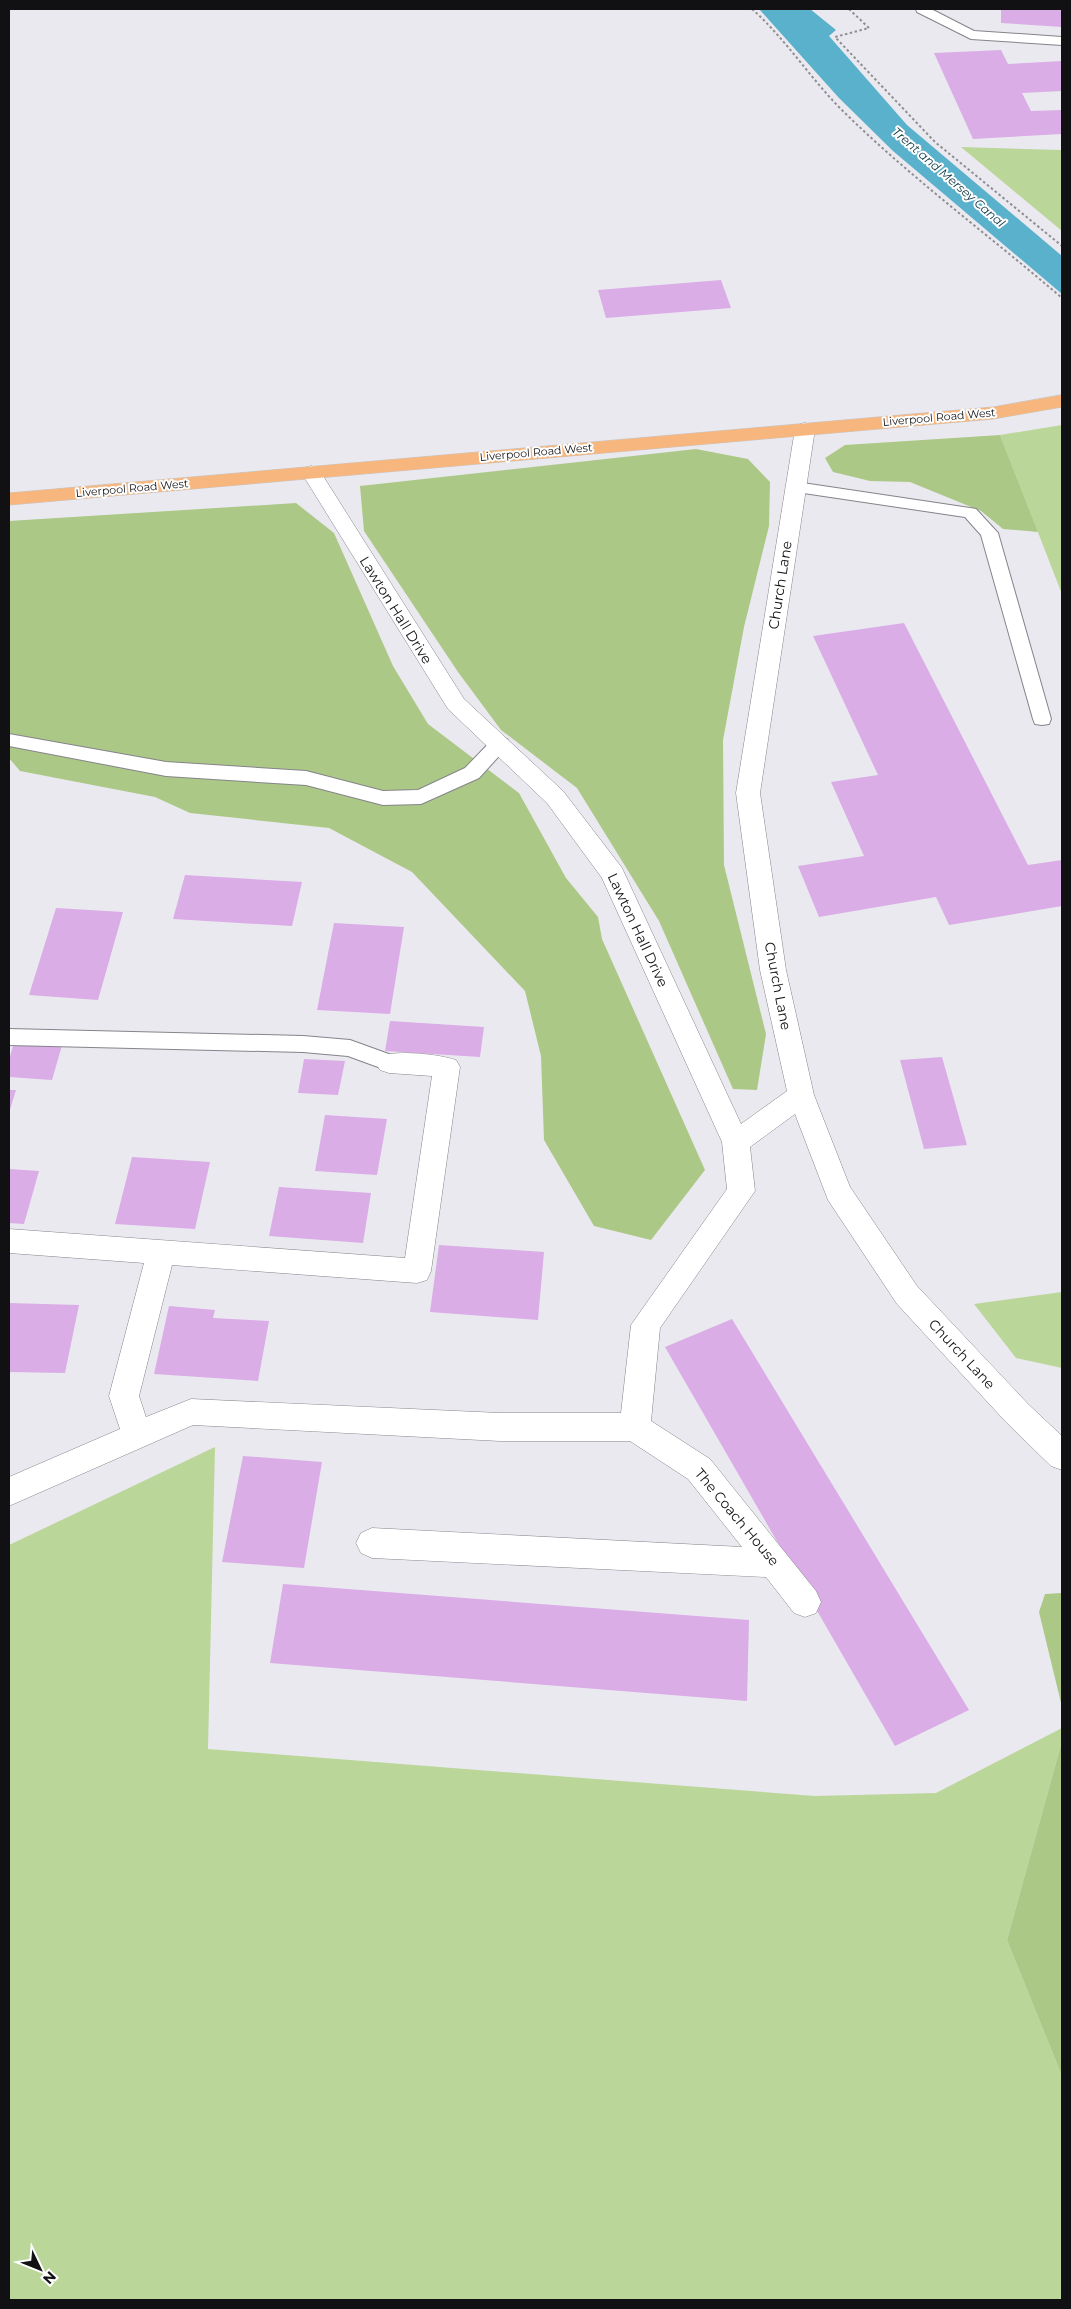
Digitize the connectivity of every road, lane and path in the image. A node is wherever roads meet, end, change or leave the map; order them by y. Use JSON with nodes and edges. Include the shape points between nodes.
{"nodes":[{"id":1,"x":752,"y":9,"type":"edge"},
{"id":2,"x":849,"y":9,"type":"edge"},
{"id":3,"x":922,"y":9,"type":"edge"},
{"id":4,"x":1062,"y":41,"type":"edge"},
{"id":5,"x":1062,"y":246,"type":"edge"},
{"id":6,"x":1062,"y":298,"type":"edge"},
{"id":7,"x":1062,"y":401,"type":"edge"},
{"id":8,"x":805,"y":429,"type":"junction"},
{"id":9,"x":311,"y":472,"type":"junction"},
{"id":10,"x":796,"y":487,"type":"junction"},
{"id":11,"x":9,"y":499,"type":"edge"},
{"id":12,"x":1042,"y":719,"type":"dead end"},
{"id":13,"x":9,"y":740,"type":"edge"},
{"id":14,"x":500,"y":744,"type":"junction"},
{"id":15,"x":9,"y":1037,"type":"edge"},
{"id":16,"x":389,"y":1063,"type":"joint"},
{"id":17,"x":801,"y":1095,"type":"junction"},
{"id":18,"x":736,"y":1142,"type":"junction"},
{"id":19,"x":9,"y":1241,"type":"edge"},
{"id":20,"x":161,"y":1252,"type":"junction"},
{"id":21,"x":634,"y":1427,"type":"junction"},
{"id":22,"x":137,"y":1436,"type":"junction"},
{"id":23,"x":1062,"y":1456,"type":"edge"},
{"id":24,"x":9,"y":1492,"type":"edge"},
{"id":25,"x":372,"y":1543,"type":"dead end"},
{"id":26,"x":775,"y":1563,"type":"junction"},
{"id":27,"x":804,"y":1602,"type":"dead end"}],
"edges":[{"from":1,"to":6,"type":"path","via":[[815,82],[896,161]]},
{"from":2,"to":5,"type":"path","via":[[869,28],[835,37],[935,142]]},
{"from":3,"to":4,"type":"lane","via":[[970,35]]},
{"from":7,"to":8,"type":"main road","name":"Liverpool Road West","via":[[993,412]]},
{"from":8,"to":9,"type":"main road","name":"Liverpool Road West"},
{"from":8,"to":10,"type":"street","name":"Church Lane"},
{"from":9,"to":11,"type":"main road","name":"Liverpool Road West"},
{"from":9,"to":14,"type":"street","name":"Lawton Hall Drive","via":[[456,704]]},
{"from":10,"to":12,"type":"lane","via":[[970,513],[989,533]]},
{"from":10,"to":17,"type":"street","name":"Church Lane","via":[[748,793],[773,970]]},
{"from":13,"to":14,"type":"lane","via":[[166,768],[306,778],[383,798],[422,797],[472,772]]},
{"from":14,"to":18,"type":"street","name":"Lawton Hall Drive","via":[[555,797],[613,874]]},
{"from":15,"to":16,"type":"lane","via":[[313,1045],[350,1048]]},
{"from":16,"to":20,"type":"street","via":[[447,1067],[417,1271]]},
{"from":17,"to":18,"type":"street"},
{"from":17,"to":23,"type":"street","name":"Church Lane","via":[[838,1192],[907,1295],[1017,1413]]},
{"from":18,"to":21,"type":"street","name":"Lawton Hall Drive","via":[[741,1191],[646,1324]]},
{"from":19,"to":20,"type":"street"},
{"from":20,"to":22,"type":"street","via":[[124,1396]]},
{"from":21,"to":22,"type":"street","via":[[500,1427],[191,1412]]},
{"from":21,"to":26,"type":"street","name":"The Coach House","via":[[699,1469]]},
{"from":22,"to":24,"type":"street"},
{"from":25,"to":26,"type":"street"},
{"from":26,"to":27,"type":"street","name":"The Coach House"}]}
